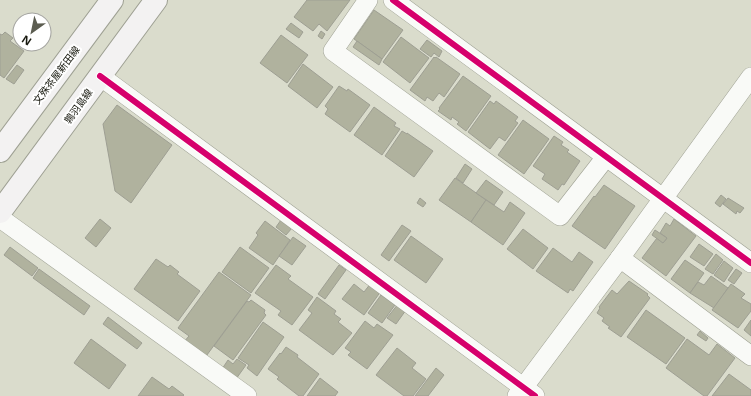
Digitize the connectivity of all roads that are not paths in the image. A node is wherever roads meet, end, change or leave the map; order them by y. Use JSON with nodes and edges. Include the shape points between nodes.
{"nodes":[{"id":1,"x":112,"y":0,"type":"edge"},
{"id":2,"x":156,"y":0,"type":"edge"},
{"id":3,"x":368,"y":0,"type":"edge"},
{"id":4,"x":393,"y":0,"type":"edge"},
{"id":5,"x":100,"y":76,"type":"junction"},
{"id":6,"x":751,"y":77,"type":"edge"},
{"id":7,"x":0,"y":151,"type":"edge"},
{"id":8,"x":606,"y":157,"type":"junction"},
{"id":9,"x":664,"y":199,"type":"junction"},
{"id":10,"x":0,"y":212,"type":"edge"},
{"id":11,"x":0,"y":218,"type":"edge"},
{"id":12,"x":620,"y":258,"type":"junction"},
{"id":13,"x":751,"y":263,"type":"edge"},
{"id":14,"x":751,"y":356,"type":"edge"},
{"id":15,"x":525,"y":393,"type":"edge"},
{"id":16,"x":247,"y":396,"type":"edge"}],
"edges":[{"from":1,"to":7,"type":"main road","name":"文殊茶屋新田線"},
{"from":2,"to":5,"type":"main road","name":"鶉羽島線"},
{"from":3,"to":8,"type":"street","via":[[333,51],[560,216]]},
{"from":4,"to":8,"type":"street"},
{"from":5,"to":10,"type":"main road","name":"鶉羽島線"},
{"from":5,"to":15,"type":"street"},
{"from":6,"to":9,"type":"street"},
{"from":8,"to":9,"type":"street"},
{"from":9,"to":12,"type":"street"},
{"from":9,"to":13,"type":"street"},
{"from":11,"to":16,"type":"street"},
{"from":12,"to":14,"type":"street"},
{"from":12,"to":15,"type":"street"}]}
